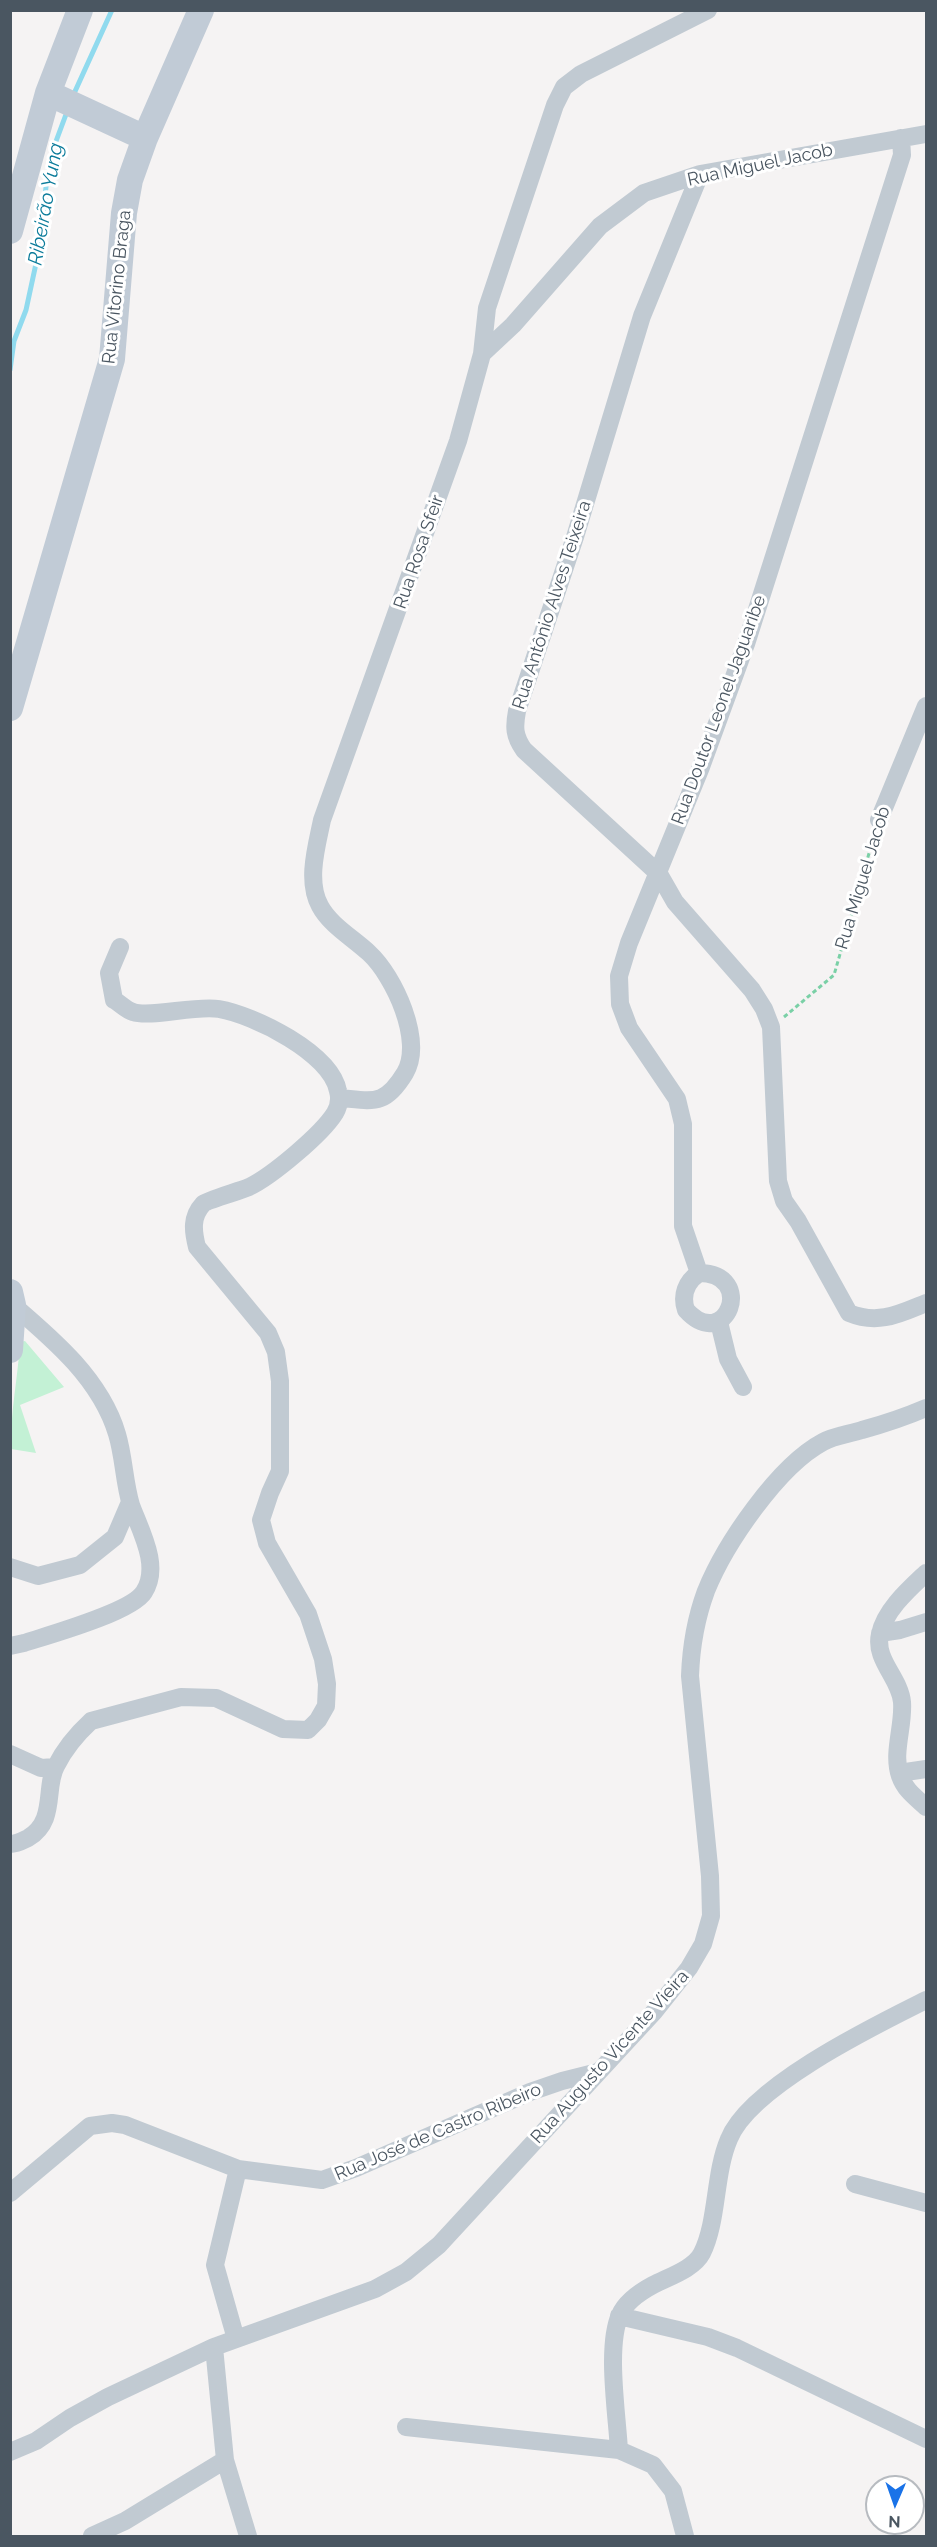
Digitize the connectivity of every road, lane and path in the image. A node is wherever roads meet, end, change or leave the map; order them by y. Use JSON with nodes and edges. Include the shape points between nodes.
{"nodes":[{"id":1,"x":80,"y":10,"type":"edge"},
{"id":2,"x":201,"y":10,"type":"edge"},
{"id":3,"x":708,"y":10,"type":"edge"},
{"id":4,"x":53,"y":95,"type":"junction"},
{"id":5,"x":927,"y":134,"type":"edge"},
{"id":6,"x":145,"y":138,"type":"junction"},
{"id":7,"x":901,"y":138,"type":"junction"},
{"id":8,"x":700,"y":174,"type":"junction"},
{"id":9,"x":10,"y":231,"type":"edge"},
{"id":10,"x":482,"y":354,"type":"junction"},
{"id":11,"x":927,"y":706,"type":"edge"},
{"id":12,"x":10,"y":708,"type":"edge"},
{"id":13,"x":879,"y":820,"type":"joint"},
{"id":14,"x":659,"y":874,"type":"junction"},
{"id":15,"x":120,"y":947,"type":"dead end"},
{"id":16,"x":771,"y":1027,"type":"junction"},
{"id":17,"x":340,"y":1098,"type":"junction"},
{"id":18,"x":699,"y":1273,"type":"junction"},
{"id":19,"x":12,"y":1298,"type":"edge"},
{"id":20,"x":927,"y":1303,"type":"edge"},
{"id":21,"x":719,"y":1322,"type":"junction"},
{"id":22,"x":10,"y":1350,"type":"edge"},
{"id":23,"x":743,"y":1387,"type":"dead end"},
{"id":24,"x":927,"y":1407,"type":"edge"},
{"id":25,"x":130,"y":1502,"type":"junction"},
{"id":26,"x":10,"y":1567,"type":"edge"},
{"id":27,"x":927,"y":1573,"type":"edge"},
{"id":28,"x":927,"y":1622,"type":"edge"},
{"id":29,"x":880,"y":1633,"type":"junction"},
{"id":30,"x":10,"y":1646,"type":"edge"},
{"id":31,"x":10,"y":1754,"type":"edge"},
{"id":32,"x":55,"y":1767,"type":"junction"},
{"id":33,"x":927,"y":1769,"type":"edge"},
{"id":34,"x":899,"y":1773,"type":"junction"},
{"id":35,"x":927,"y":1807,"type":"edge"},
{"id":36,"x":10,"y":1844,"type":"edge"},
{"id":37,"x":927,"y":2000,"type":"edge"},
{"id":38,"x":598,"y":2072,"type":"junction"},
{"id":39,"x":238,"y":2169,"type":"junction"},
{"id":40,"x":855,"y":2184,"type":"dead end"},
{"id":41,"x":10,"y":2193,"type":"edge"},
{"id":42,"x":927,"y":2203,"type":"edge"},
{"id":43,"x":619,"y":2316,"type":"junction"},
{"id":44,"x":236,"y":2339,"type":"junction"},
{"id":45,"x":214,"y":2347,"type":"junction"},
{"id":46,"x":406,"y":2427,"type":"dead end"},
{"id":47,"x":927,"y":2439,"type":"edge"},
{"id":48,"x":619,"y":2450,"type":"junction"},
{"id":49,"x":10,"y":2452,"type":"edge"},
{"id":50,"x":225,"y":2460,"type":"junction"},
{"id":51,"x":92,"y":2536,"type":"edge"},
{"id":52,"x":248,"y":2536,"type":"edge"},
{"id":53,"x":685,"y":2536,"type":"edge"}],
"edges":[{"from":1,"to":4,"type":"main road"},
{"from":2,"to":6,"type":"main road","name":"Rua Vitorino Braga"},
{"from":3,"to":10,"type":"street","name":"Rua Rosa Sfeir","via":[[581,74],[564,87],[487,308]]},
{"from":4,"to":6,"type":"main road"},
{"from":4,"to":9,"type":"main road"},
{"from":5,"to":7,"type":"street","name":"Rua Miguel Jacob"},
{"from":6,"to":12,"type":"main road","name":"Rua Vitorino Braga","via":[[129,180],[124,213],[112,359]]},
{"from":7,"to":8,"type":"street","name":"Rua Miguel Jacob"},
{"from":7,"to":14,"type":"street","name":"Rua Doutor Leonel Jaguaribe","via":[[902,155],[746,644]]},
{"from":8,"to":10,"type":"street","name":"Rua Miguel Jacob","via":[[644,194],[614,214]]},
{"from":8,"to":14,"type":"street","name":"Rua Antônio Alves Teixeira","via":[[642,316],[514,726],[524,750]]},
{"from":10,"to":17,"type":"street","name":"Rua Rosa Sfeir","via":[[458,441],[317,842],[314,885],[319,905],[371,954],[391,983],[412,1044],[412,1058],[393,1092],[376,1101]]},
{"from":11,"to":13,"type":"street","name":"Rua Miguel Jacob"},
{"from":13,"to":16,"type":"path","name":"Rua Miguel Jacob","via":[[834,975]]},
{"from":14,"to":16,"type":"street","name":"Rua Antônio Alves Teixeira","via":[[675,902],[753,990]]},
{"from":14,"to":18,"type":"street","name":"Rua Doutor Leonel Jaguaribe","via":[[619,976],[620,1004],[629,1028],[677,1099],[683,1124],[683,1226]]},
{"from":15,"to":17,"type":"street","via":[[109,973],[114,1000],[134,1012],[193,1008],[247,1016],[303,1047],[327,1069],[337,1083]]},
{"from":16,"to":20,"type":"street","via":[[778,1181],[784,1201],[849,1313],[878,1319]]},
{"from":17,"to":32,"type":"street","via":[[326,1123],[268,1177],[205,1202],[196,1213],[193,1229],[197,1246],[268,1333],[276,1352],[280,1381],[280,1471],[261,1520],[267,1543],[309,1614],[323,1659],[326,1706],[308,1730],[283,1729],[216,1698],[182,1697],[91,1721]]},
{"from":18,"to":21,"type":"street","via":[[723,1279],[730,1292],[728,1314]]},
{"from":18,"to":21,"type":"street","via":[[684,1294],[686,1310],[699,1321]]},
{"from":19,"to":22,"type":"main road"},
{"from":19,"to":25,"type":"street","via":[[99,1394],[117,1432]]},
{"from":21,"to":23,"type":"street","via":[[728,1359]]},
{"from":24,"to":38,"type":"street","name":"Rua Augusto Vicente Vieira","via":[[898,1420],[824,1441],[800,1457],[763,1497],[727,1551],[706,1592],[692,1646],[690,1676],[711,1916],[704,1944],[689,1968]]},
{"from":25,"to":26,"type":"street","via":[[115,1537],[80,1565],[38,1576]]},
{"from":25,"to":30,"type":"street","via":[[147,1549],[150,1570],[144,1592],[109,1614]]},
{"from":27,"to":29,"type":"street","via":[[890,1612]]},
{"from":28,"to":29,"type":"street"},
{"from":29,"to":34,"type":"street","via":[[879,1646],[898,1685],[902,1703]]},
{"from":31,"to":32,"type":"street","via":[[41,1768]]},
{"from":32,"to":36,"type":"street","via":[[48,1810],[41,1825],[23,1841]]},
{"from":33,"to":34,"type":"street"},
{"from":34,"to":35,"type":"street","via":[[907,1790]]},
{"from":37,"to":43,"type":"street","via":[[796,2072],[749,2109],[730,2135],[722,2158],[708,2237],[701,2255],[641,2291]]},
{"from":38,"to":39,"type":"street","name":"Rua José de Castro Ribeiro","via":[[530,2092],[322,2180]]},
{"from":38,"to":44,"type":"street","name":"Rua Augusto Vicente Vieira","via":[[439,2245],[406,2272],[375,2289]]},
{"from":39,"to":41,"type":"street","name":"Rua José de Castro Ribeiro","via":[[112,2123],[90,2126]]},
{"from":39,"to":44,"type":"street","via":[[215,2265]]},
{"from":40,"to":42,"type":"street"},
{"from":43,"to":47,"type":"street","via":[[708,2337],[737,2348]]},
{"from":43,"to":48,"type":"street","via":[[613,2355]]},
{"from":44,"to":45,"type":"street","name":"Rua Augusto Vicente Vieira"},
{"from":45,"to":49,"type":"street","name":"Rua Augusto Vicente Vieira","via":[[108,2397],[36,2441]]},
{"from":45,"to":50,"type":"street"},
{"from":46,"to":48,"type":"street"},
{"from":48,"to":53,"type":"street","via":[[653,2465],[674,2491]]},
{"from":50,"to":51,"type":"street","via":[[125,2521]]},
{"from":50,"to":52,"type":"street"}]}
